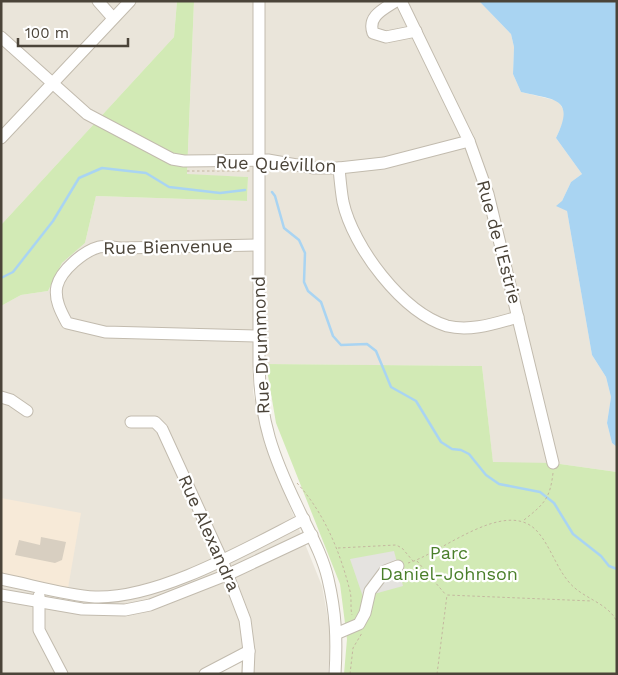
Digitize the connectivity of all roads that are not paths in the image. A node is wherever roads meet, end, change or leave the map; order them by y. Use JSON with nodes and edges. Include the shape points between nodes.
{"nodes":[{"id":1,"x":98,"y":1,"type":"edge"},
{"id":2,"x":130,"y":1,"type":"edge"},
{"id":3,"x":259,"y":1,"type":"edge"},
{"id":4,"x":396,"y":1,"type":"edge"},
{"id":5,"x":401,"y":1,"type":"edge"},
{"id":6,"x":113,"y":18,"type":"junction"},
{"id":7,"x":416,"y":31,"type":"junction"},
{"id":8,"x":1,"y":37,"type":"edge"},
{"id":9,"x":53,"y":83,"type":"junction"},
{"id":10,"x":1,"y":138,"type":"edge"},
{"id":11,"x":469,"y":141,"type":"junction"},
{"id":12,"x":258,"y":160,"type":"junction"},
{"id":13,"x":339,"y":168,"type":"junction"},
{"id":14,"x":258,"y":246,"type":"junction"},
{"id":15,"x":518,"y":317,"type":"junction"},
{"id":16,"x":259,"y":336,"type":"junction"},
{"id":17,"x":1,"y":396,"type":"edge"},
{"id":18,"x":27,"y":411,"type":"dead end"},
{"id":19,"x":131,"y":422,"type":"dead end"},
{"id":20,"x":552,"y":463,"type":"road end"},
{"id":21,"x":304,"y":519,"type":"junction"},
{"id":22,"x":312,"y":536,"type":"junction"},
{"id":23,"x":222,"y":560,"type":"junction"},
{"id":24,"x":398,"y":566,"type":"dead end"},
{"id":25,"x":229,"y":574,"type":"junction"},
{"id":26,"x":1,"y":579,"type":"edge"},
{"id":27,"x":42,"y":587,"type":"junction"},
{"id":28,"x":1,"y":595,"type":"edge"},
{"id":29,"x":38,"y":603,"type":"junction"},
{"id":30,"x":338,"y":633,"type":"junction"},
{"id":31,"x":249,"y":651,"type":"junction"},
{"id":32,"x":62,"y":674,"type":"edge"},
{"id":33,"x":205,"y":674,"type":"edge"},
{"id":34,"x":248,"y":674,"type":"edge"},
{"id":35,"x":335,"y":674,"type":"edge"}],
"edges":[{"from":1,"to":6,"type":"street"},
{"from":2,"to":6,"type":"street"},
{"from":3,"to":12,"type":"street","name":"Rue Drummond"},
{"from":4,"to":7,"type":"street","via":[[373,18],[373,33],[386,37]]},
{"from":5,"to":7,"type":"street","name":"Rue de l'Estrie"},
{"from":6,"to":9,"type":"street"},
{"from":7,"to":11,"type":"street","name":"Rue de l'Estrie"},
{"from":8,"to":9,"type":"street","name":"Rue Quévillon"},
{"from":9,"to":10,"type":"street"},
{"from":9,"to":12,"type":"street","name":"Rue Quévillon","via":[[87,114],[172,159]]},
{"from":11,"to":13,"type":"street","name":"Rue Quévillon","via":[[384,163]]},
{"from":11,"to":15,"type":"street","name":"Rue de l'Estrie","via":[[488,194]]},
{"from":12,"to":13,"type":"street","name":"Rue Quévillon"},
{"from":12,"to":14,"type":"street","name":"Rue Drummond"},
{"from":13,"to":15,"type":"street","via":[[343,202],[357,239],[369,259],[408,302],[426,316],[448,326],[470,328]]},
{"from":14,"to":16,"type":"street","name":"Rue Drummond"},
{"from":14,"to":16,"type":"street","name":"Rue Bienvenue","via":[[101,246],[86,252],[57,286],[58,305],[67,323],[104,332]]},
{"from":15,"to":20,"type":"street","name":"Rue de l'Estrie"},
{"from":16,"to":21,"type":"street","name":"Rue Drummond","via":[[262,415],[270,444]]},
{"from":17,"to":18,"type":"street"},
{"from":19,"to":23,"type":"street","name":"Rue Alexandra","via":[[155,422],[162,429]]},
{"from":21,"to":22,"type":"street","name":"Rue Drummond"},
{"from":21,"to":23,"type":"street"},
{"from":22,"to":25,"type":"street"},
{"from":22,"to":30,"type":"street","name":"Rue Drummond","via":[[328,578]]},
{"from":23,"to":25,"type":"street","name":"Rue Alexandra"},
{"from":23,"to":27,"type":"street","via":[[146,591],[123,595],[76,595]]},
{"from":24,"to":30,"type":"street","via":[[385,571],[370,591],[365,613],[358,624]]},
{"from":25,"to":29,"type":"street","via":[[150,605],[125,610]]},
{"from":25,"to":31,"type":"street","name":"Rue Alexandra","via":[[245,620]]},
{"from":26,"to":27,"type":"street"},
{"from":27,"to":29,"type":"street"},
{"from":28,"to":29,"type":"street"},
{"from":29,"to":32,"type":"street","via":[[40,630]]},
{"from":30,"to":35,"type":"street","name":"Rue Drummond"},
{"from":31,"to":33,"type":"street"},
{"from":31,"to":34,"type":"street","name":"Rue Alexandra"}]}
